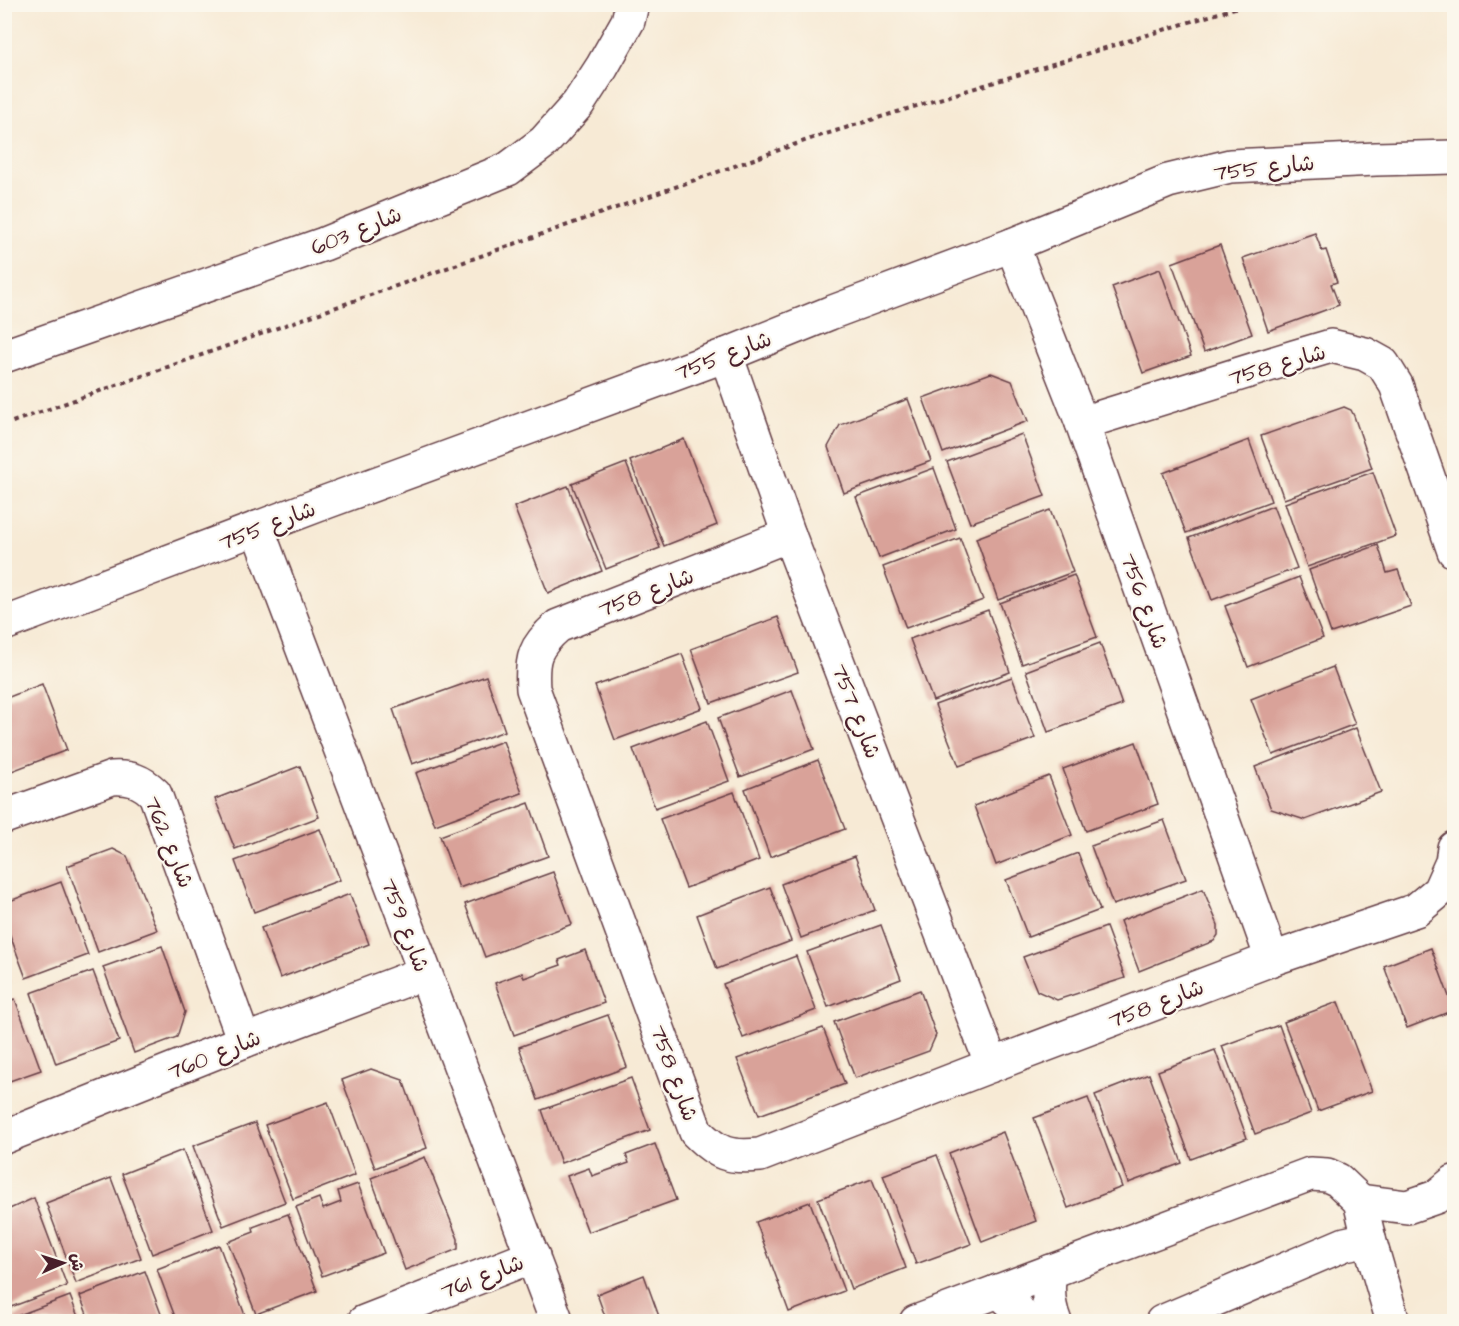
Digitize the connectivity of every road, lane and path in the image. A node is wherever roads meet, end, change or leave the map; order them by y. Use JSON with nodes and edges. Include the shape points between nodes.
{"nodes":[{"id":1,"x":632,"y":4,"type":"edge"},
{"id":2,"x":1248,"y":4,"type":"edge"},
{"id":3,"x":1455,"y":157,"type":"edge"},
{"id":4,"x":1012,"y":245,"type":"junction"},
{"id":5,"x":726,"y":355,"type":"junction"},
{"id":6,"x":4,"y":356,"type":"edge"},
{"id":7,"x":1082,"y":423,"type":"junction"},
{"id":8,"x":4,"y":425,"type":"edge"},
{"id":9,"x":257,"y":528,"type":"junction"},
{"id":10,"x":789,"y":536,"type":"junction"},
{"id":11,"x":1455,"y":551,"type":"edge"},
{"id":12,"x":4,"y":624,"type":"edge"},
{"id":13,"x":4,"y":817,"type":"edge"},
{"id":14,"x":1455,"y":848,"type":"edge"},
{"id":15,"x":1272,"y":959,"type":"junction"},
{"id":16,"x":424,"y":973,"type":"junction"},
{"id":17,"x":244,"y":1041,"type":"junction"},
{"id":18,"x":992,"y":1065,"type":"junction"},
{"id":19,"x":4,"y":1137,"type":"edge"},
{"id":20,"x":1455,"y":1182,"type":"edge"},
{"id":21,"x":1360,"y":1201,"type":"junction"},
{"id":22,"x":1369,"y":1239,"type":"junction"},
{"id":23,"x":533,"y":1256,"type":"junction"},
{"id":24,"x":1050,"y":1271,"type":"junction"},
{"id":25,"x":998,"y":1291,"type":"junction"},
{"id":26,"x":364,"y":1322,"type":"edge"},
{"id":27,"x":557,"y":1322,"type":"edge"},
{"id":28,"x":916,"y":1322,"type":"edge"},
{"id":29,"x":1025,"y":1322,"type":"edge"},
{"id":30,"x":1055,"y":1322,"type":"edge"},
{"id":31,"x":1162,"y":1322,"type":"edge"},
{"id":32,"x":1393,"y":1322,"type":"edge"}],
"edges":[{"from":1,"to":6,"type":"street","name":"شارع 603","via":[[628,21],[578,104],[544,142],[508,169],[324,244]]},
{"from":2,"to":8,"type":"path","via":[[816,137]]},
{"from":3,"to":4,"type":"street","name":"شارع 755","via":[[1230,166],[1168,181]]},
{"from":4,"to":5,"type":"street","name":"شارع 755"},
{"from":4,"to":7,"type":"street","name":"شارع 756"},
{"from":5,"to":9,"type":"street","name":"شارع 755"},
{"from":5,"to":10,"type":"street","name":"شارع 757"},
{"from":7,"to":11,"type":"street","name":"شارع 758","via":[[1331,346],[1365,354],[1383,364],[1396,385]]},
{"from":7,"to":15,"type":"street","name":"شارع 756"},
{"from":9,"to":12,"type":"street","name":"شارع 755"},
{"from":9,"to":16,"type":"street","name":"شارع 759"},
{"from":10,"to":18,"type":"street","name":"شارع 757"},
{"from":10,"to":18,"type":"street","name":"شارع 758","via":[[558,626],[536,650],[532,668],[533,689],[696,1132],[723,1154],[759,1155]]},
{"from":13,"to":17,"type":"street","name":"شارع 762","via":[[112,778],[126,777],[147,786],[155,794]]},
{"from":14,"to":15,"type":"street","name":"شارع 758","via":[[1439,891],[1416,910]]},
{"from":15,"to":18,"type":"street","name":"شارع 758"},
{"from":16,"to":17,"type":"street","name":"شارع 760"},
{"from":16,"to":23,"type":"street","name":"شارع 759"},
{"from":17,"to":19,"type":"street","name":"شارع 760"},
{"from":20,"to":21,"type":"street","via":[[1436,1197],[1407,1207]]},
{"from":21,"to":22,"type":"street"},
{"from":21,"to":24,"type":"street","via":[[1338,1180],[1310,1174]]},
{"from":22,"to":31,"type":"street","via":[[1345,1244]]},
{"from":22,"to":32,"type":"street"},
{"from":23,"to":26,"type":"street","name":"شارع 761"},
{"from":23,"to":27,"type":"street","name":"شارع 759"},
{"from":24,"to":25,"type":"street"},
{"from":24,"to":30,"type":"street","via":[[1049,1300]]},
{"from":25,"to":28,"type":"street"},
{"from":25,"to":29,"type":"street","via":[[1011,1300]]}]}
